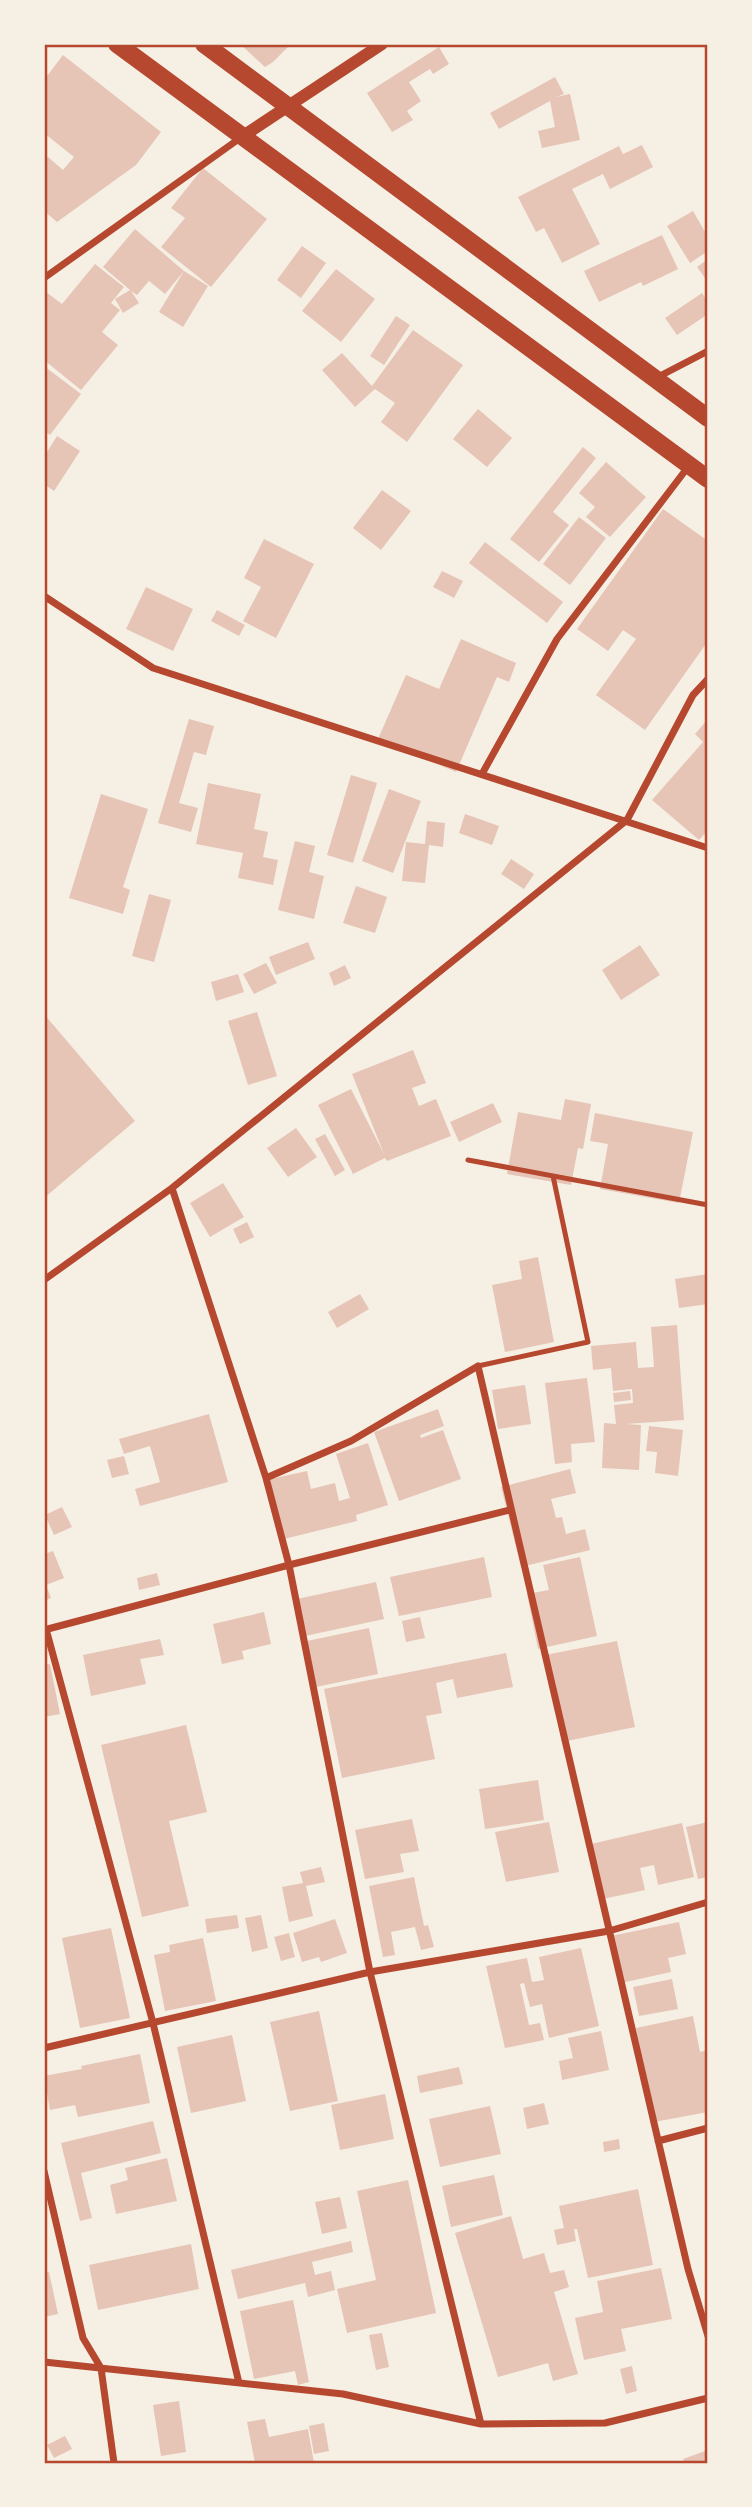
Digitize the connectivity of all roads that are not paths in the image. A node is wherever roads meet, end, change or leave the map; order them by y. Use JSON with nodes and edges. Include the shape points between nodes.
{"nodes":[{"id":1,"x":117,"y":44,"type":"edge"},
{"id":2,"x":204,"y":44,"type":"edge"},
{"id":3,"x":382,"y":44,"type":"edge"},
{"id":4,"x":289,"y":106,"type":"junction"},
{"id":5,"x":243,"y":136,"type":"junction"},
{"id":6,"x":44,"y":278,"type":"edge"},
{"id":7,"x":708,"y":351,"type":"edge"},
{"id":8,"x":655,"y":379,"type":"junction"},
{"id":9,"x":708,"y":418,"type":"edge"},
{"id":10,"x":689,"y":465,"type":"junction"},
{"id":11,"x":708,"y":479,"type":"edge"},
{"id":12,"x":44,"y":596,"type":"edge"},
{"id":13,"x":708,"y":679,"type":"edge"},
{"id":14,"x":482,"y":774,"type":"junction"},
{"id":15,"x":627,"y":820,"type":"junction"},
{"id":16,"x":708,"y":848,"type":"edge"},
{"id":17,"x":468,"y":1160,"type":"dead end"},
{"id":18,"x":552,"y":1176,"type":"junction"},
{"id":19,"x":172,"y":1188,"type":"junction"},
{"id":20,"x":708,"y":1205,"type":"edge"},
{"id":21,"x":44,"y":1280,"type":"edge"},
{"id":22,"x":478,"y":1366,"type":"junction"},
{"id":23,"x":266,"y":1478,"type":"junction"},
{"id":24,"x":510,"y":1510,"type":"junction"},
{"id":25,"x":289,"y":1565,"type":"junction"},
{"id":26,"x":45,"y":1629,"type":"edge"},
{"id":27,"x":708,"y":1902,"type":"edge"},
{"id":28,"x":609,"y":1931,"type":"junction"},
{"id":29,"x":370,"y":1972,"type":"junction"},
{"id":30,"x":153,"y":2023,"type":"junction"},
{"id":31,"x":44,"y":2048,"type":"edge"},
{"id":32,"x":708,"y":2128,"type":"edge"},
{"id":33,"x":658,"y":2141,"type":"junction"},
{"id":34,"x":44,"y":2171,"type":"edge"},
{"id":35,"x":708,"y":2336,"type":"edge"},
{"id":36,"x":44,"y":2362,"type":"edge"},
{"id":37,"x":101,"y":2368,"type":"junction"},
{"id":38,"x":239,"y":2383,"type":"junction"},
{"id":39,"x":708,"y":2398,"type":"edge"},
{"id":40,"x":481,"y":2424,"type":"junction"},
{"id":41,"x":114,"y":2463,"type":"edge"}],
"edges":[{"from":1,"to":5,"type":"main road"},
{"from":2,"to":4,"type":"main road"},
{"from":3,"to":4,"type":"street"},
{"from":4,"to":5,"type":"street"},
{"from":4,"to":8,"type":"main road"},
{"from":5,"to":6,"type":"street"},
{"from":5,"to":10,"type":"main road"},
{"from":7,"to":8,"type":"street"},
{"from":8,"to":9,"type":"main road"},
{"from":10,"to":11,"type":"main road"},
{"from":10,"to":14,"type":"street","via":[[557,639]]},
{"from":12,"to":14,"type":"street","via":[[153,668]]},
{"from":13,"to":15,"type":"street","via":[[693,695]]},
{"from":14,"to":15,"type":"street"},
{"from":15,"to":16,"type":"street"},
{"from":15,"to":19,"type":"street"},
{"from":17,"to":18,"type":"lane"},
{"from":18,"to":20,"type":"lane"},
{"from":18,"to":22,"type":"lane","via":[[588,1342]]},
{"from":19,"to":21,"type":"street"},
{"from":19,"to":23,"type":"street"},
{"from":22,"to":23,"type":"street","via":[[351,1441]]},
{"from":22,"to":24,"type":"street"},
{"from":23,"to":25,"type":"street"},
{"from":24,"to":25,"type":"street"},
{"from":24,"to":28,"type":"street"},
{"from":25,"to":26,"type":"street"},
{"from":25,"to":29,"type":"street"},
{"from":26,"to":30,"type":"street"},
{"from":27,"to":28,"type":"street"},
{"from":28,"to":29,"type":"street"},
{"from":28,"to":33,"type":"street"},
{"from":29,"to":30,"type":"street"},
{"from":29,"to":40,"type":"street"},
{"from":30,"to":31,"type":"street"},
{"from":30,"to":38,"type":"street"},
{"from":32,"to":33,"type":"street"},
{"from":33,"to":35,"type":"street"},
{"from":34,"to":37,"type":"street","via":[[83,2338]]},
{"from":36,"to":37,"type":"street"},
{"from":37,"to":38,"type":"street"},
{"from":37,"to":41,"type":"street"},
{"from":38,"to":40,"type":"street","via":[[343,2394]]},
{"from":39,"to":40,"type":"street","via":[[605,2423]]}]}
